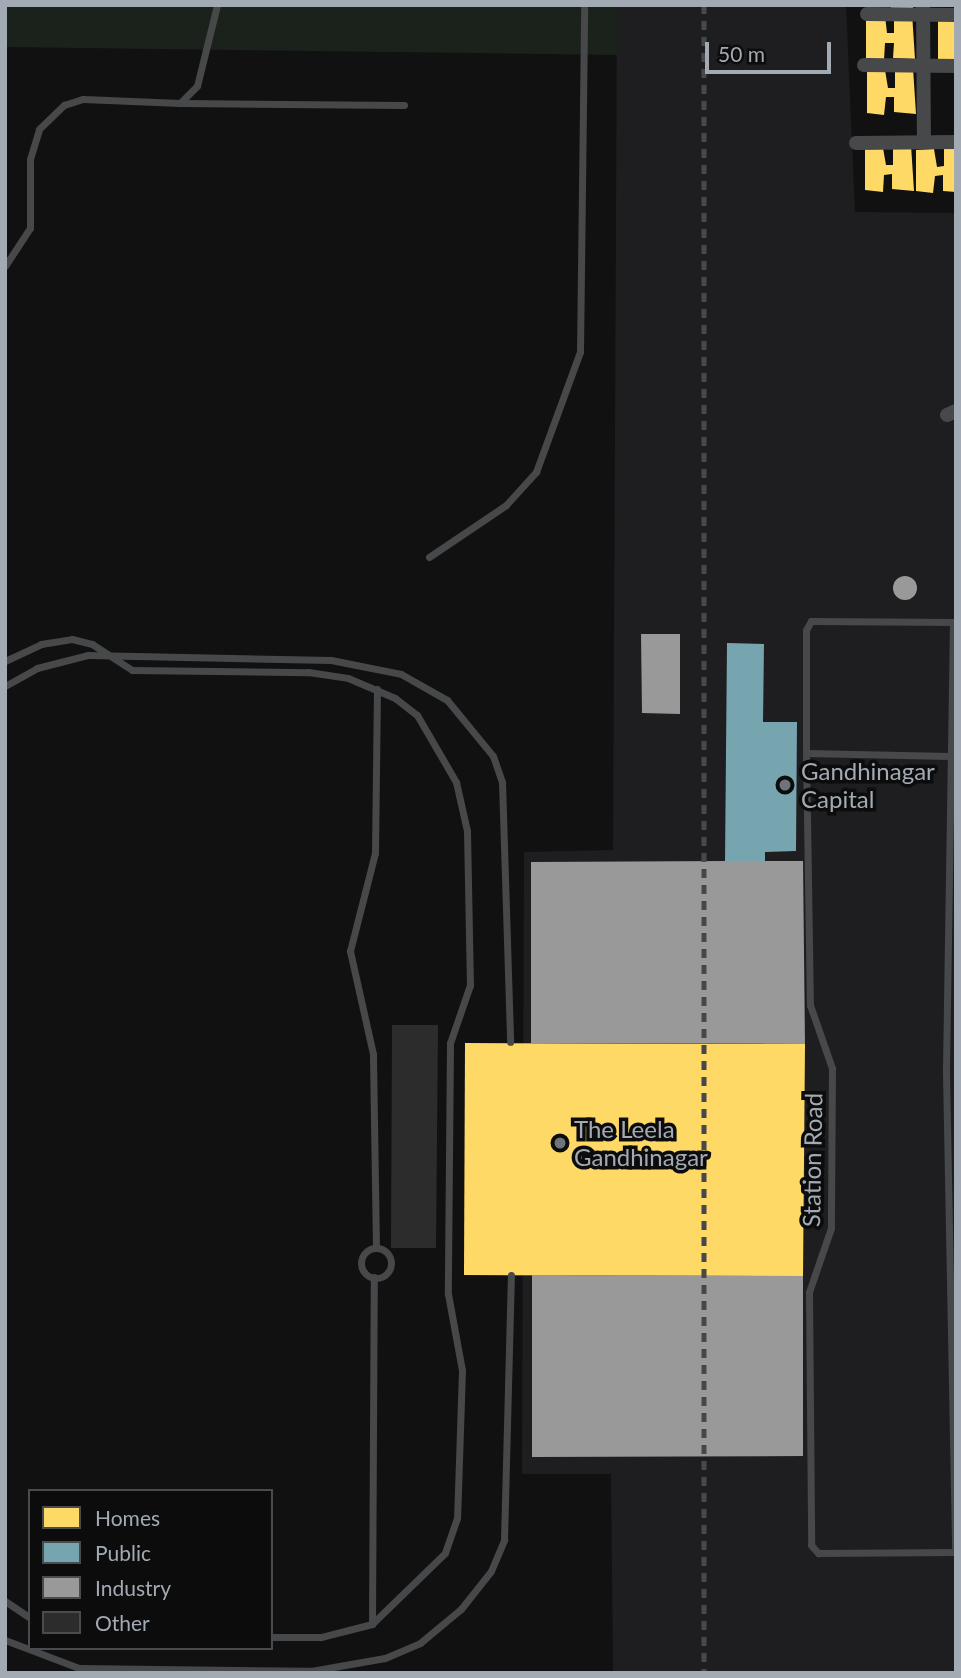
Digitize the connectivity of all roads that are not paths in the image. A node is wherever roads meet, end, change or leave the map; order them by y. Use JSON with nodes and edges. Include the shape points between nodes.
{"nodes":[{"id":1,"x":217,"y":5,"type":"edge"},
{"id":2,"x":584,"y":5,"type":"edge"},
{"id":3,"x":922,"y":8,"type":"edge"},
{"id":4,"x":867,"y":14,"type":"dead end"},
{"id":5,"x":956,"y":15,"type":"edge"},
{"id":6,"x":864,"y":65,"type":"dead end"},
{"id":7,"x":924,"y":66,"type":"junction"},
{"id":8,"x":956,"y":66,"type":"edge"},
{"id":9,"x":180,"y":103,"type":"junction"},
{"id":10,"x":404,"y":104,"type":"dead end"},
{"id":11,"x":856,"y":142,"type":"dead end"},
{"id":12,"x":924,"y":142,"type":"junction"},
{"id":13,"x":956,"y":142,"type":"edge"},
{"id":14,"x":5,"y":266,"type":"edge"},
{"id":15,"x":429,"y":557,"type":"dead end"},
{"id":16,"x":954,"y":622,"type":"edge"},
{"id":17,"x":5,"y":661,"type":"edge"},
{"id":18,"x":5,"y":686,"type":"edge"},
{"id":19,"x":377,"y":688,"type":"junction"},
{"id":20,"x":806,"y":753,"type":"junction"},
{"id":21,"x":950,"y":756,"type":"junction"},
{"id":22,"x":510,"y":1042,"type":"dead end"},
{"id":23,"x":946,"y":1073,"type":"junction"},
{"id":24,"x":956,"y":1074,"type":"edge"},
{"id":25,"x":376,"y":1248,"type":"junction"},
{"id":26,"x":511,"y":1275,"type":"dead end"},
{"id":27,"x":374,"y":1278,"type":"junction"},
{"id":28,"x":955,"y":1552,"type":"edge"},
{"id":29,"x":5,"y":1601,"type":"edge"},
{"id":30,"x":28,"y":1617,"type":"edge"},
{"id":31,"x":372,"y":1624,"type":"junction"},
{"id":32,"x":273,"y":1637,"type":"edge"},
{"id":33,"x":5,"y":1640,"type":"edge"},
{"id":34,"x":28,"y":1649,"type":"edge"},
{"id":35,"x":31,"y":1650,"type":"edge"}],
"edges":[{"from":1,"to":9,"type":"lane","via":[[197,86]]},
{"from":2,"to":15,"type":"lane","via":[[580,352],[536,472],[506,505]]},
{"from":3,"to":4,"type":"street"},
{"from":3,"to":5,"type":"street"},
{"from":3,"to":7,"type":"street"},
{"from":6,"to":7,"type":"street"},
{"from":7,"to":8,"type":"street"},
{"from":7,"to":12,"type":"street"},
{"from":9,"to":10,"type":"lane"},
{"from":9,"to":14,"type":"lane","via":[[83,99],[51,114],[32,146],[30,228]]},
{"from":11,"to":12,"type":"street"},
{"from":12,"to":13,"type":"street"},
{"from":16,"to":20,"type":"lane","name":"Station Road","via":[[811,621],[806,630]]},
{"from":16,"to":21,"type":"lane"},
{"from":17,"to":19,"type":"lane","via":[[41,644],[72,639],[92,644],[132,670],[307,672]]},
{"from":18,"to":22,"type":"lane","bridge":true,"via":[[37,668],[88,655],[331,660],[401,674],[447,700],[493,756],[502,782]]},
{"from":19,"to":25,"type":"lane","via":[[375,853],[350,951],[373,1054]]},
{"from":19,"to":31,"type":"lane","via":[[417,715],[456,782],[467,831],[470,985],[450,1043],[448,1294],[462,1370],[457,1518],[445,1553]]},
{"from":20,"to":21,"type":"lane"},
{"from":20,"to":28,"type":"lane","name":"Station Road","via":[[810,1005],[832,1068],[831,1228],[809,1292],[811,1545],[818,1553]]},
{"from":21,"to":23,"type":"lane"},
{"from":23,"to":24,"type":"lane"},
{"from":23,"to":28,"type":"lane"},
{"from":25,"to":27,"type":"lane","via":[[361,1264]]},
{"from":25,"to":27,"type":"lane","via":[[391,1264]]},
{"from":26,"to":35,"type":"lane","via":[[504,1539],[491,1571],[461,1609],[420,1643],[376,1660],[312,1671],[79,1668]]},
{"from":27,"to":31,"type":"lane"},
{"from":29,"to":30,"type":"lane"},
{"from":31,"to":32,"type":"lane","via":[[321,1637]]},
{"from":33,"to":34,"type":"lane"}]}
